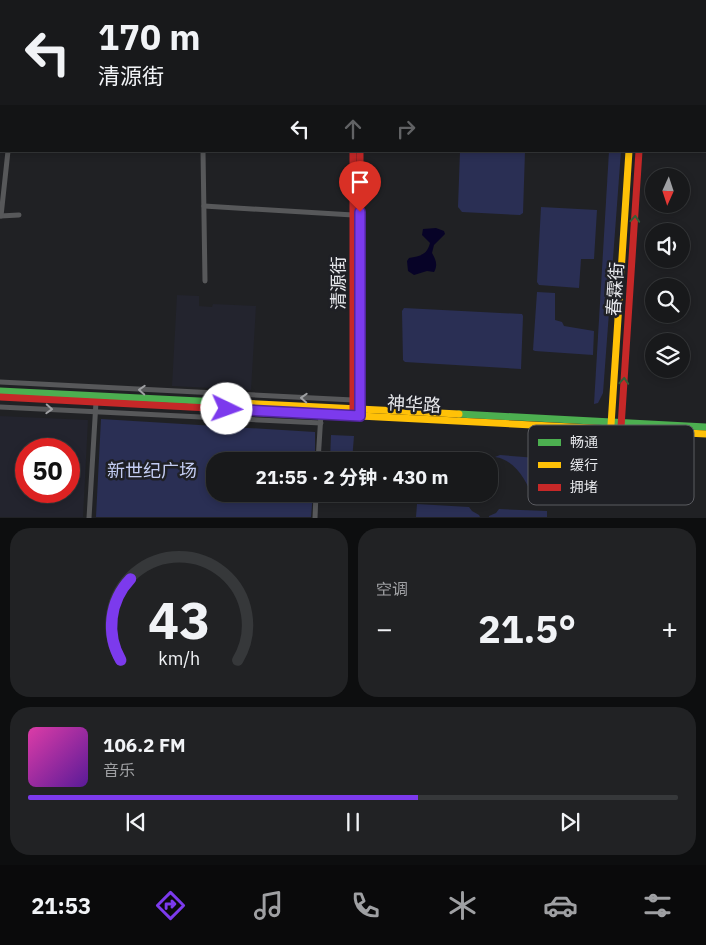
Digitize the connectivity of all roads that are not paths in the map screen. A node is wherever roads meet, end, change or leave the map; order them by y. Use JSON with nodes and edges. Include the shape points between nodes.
{"nodes":[{"id":1,"x":8,"y":152,"type":"edge"},
{"id":2,"x":203,"y":152,"type":"edge"},
{"id":3,"x":353,"y":152,"type":"edge"},
{"id":4,"x":360,"y":152,"type":"edge"},
{"id":5,"x":628,"y":152,"type":"edge"},
{"id":6,"x":639,"y":152,"type":"edge"},
{"id":7,"x":204,"y":206,"type":"junction"},
{"id":8,"x":19,"y":215,"type":"dead end"},
{"id":9,"x":353,"y":215,"type":"junction"},
{"id":10,"x":0,"y":216,"type":"edge"},
{"id":11,"x":205,"y":281,"type":"dead end"},
{"id":12,"x":0,"y":382,"type":"edge"},
{"id":13,"x":0,"y":391,"type":"edge"},
{"id":14,"x":0,"y":397,"type":"edge"},
{"id":15,"x":353,"y":400,"type":"junction"},
{"id":16,"x":96,"y":402,"type":"junction"},
{"id":17,"x":0,"y":407,"type":"edge"},
{"id":18,"x":95,"y":411,"type":"junction"},
{"id":19,"x":356,"y":412,"type":"junction"},
{"id":20,"x":321,"y":414,"type":"junction"},
{"id":21,"x":321,"y":423,"type":"junction"},
{"id":22,"x":593,"y":425,"type":"edge"},
{"id":23,"x":611,"y":425,"type":"edge"},
{"id":24,"x":621,"y":425,"type":"edge"},
{"id":25,"x":319,"y":452,"type":"edge"},
{"id":26,"x":316,"y":502,"type":"edge"},
{"id":27,"x":89,"y":518,"type":"edge"},
{"id":28,"x":315,"y":518,"type":"edge"}],
"edges":[{"from":1,"to":10,"type":"street"},
{"from":2,"to":7,"type":"street"},
{"from":3,"to":9,"type":"main road","name":"清源街"},
{"from":4,"to":19,"type":"main road","name":"清源街"},
{"from":5,"to":23,"type":"main road","name":"春霖街"},
{"from":24,"to":6,"type":"main road","name":"春霖街","one_way":true},
{"from":7,"to":9,"type":"street"},
{"from":7,"to":11,"type":"street"},
{"from":8,"to":10,"type":"street"},
{"from":9,"to":15,"type":"main road","name":"清源街"},
{"from":15,"to":12,"type":"street","one_way":true},
{"from":13,"to":19,"type":"main road","name":"神华路"},
{"from":14,"to":16,"type":"main road","name":"神华路"},
{"from":15,"to":19,"type":"main road","name":"清源街"},
{"from":16,"to":18,"type":"street"},
{"from":16,"to":20,"type":"main road","name":"神华路"},
{"from":17,"to":18,"type":"street","one_way":true},
{"from":18,"to":21,"type":"street"},
{"from":18,"to":27,"type":"street"},
{"from":19,"to":20,"type":"main road","name":"神华路"},
{"from":19,"to":22,"type":"main road","name":"神华路"},
{"from":20,"to":21,"type":"street"},
{"from":21,"to":25,"type":"street"},
{"from":26,"to":28,"type":"street"}]}
